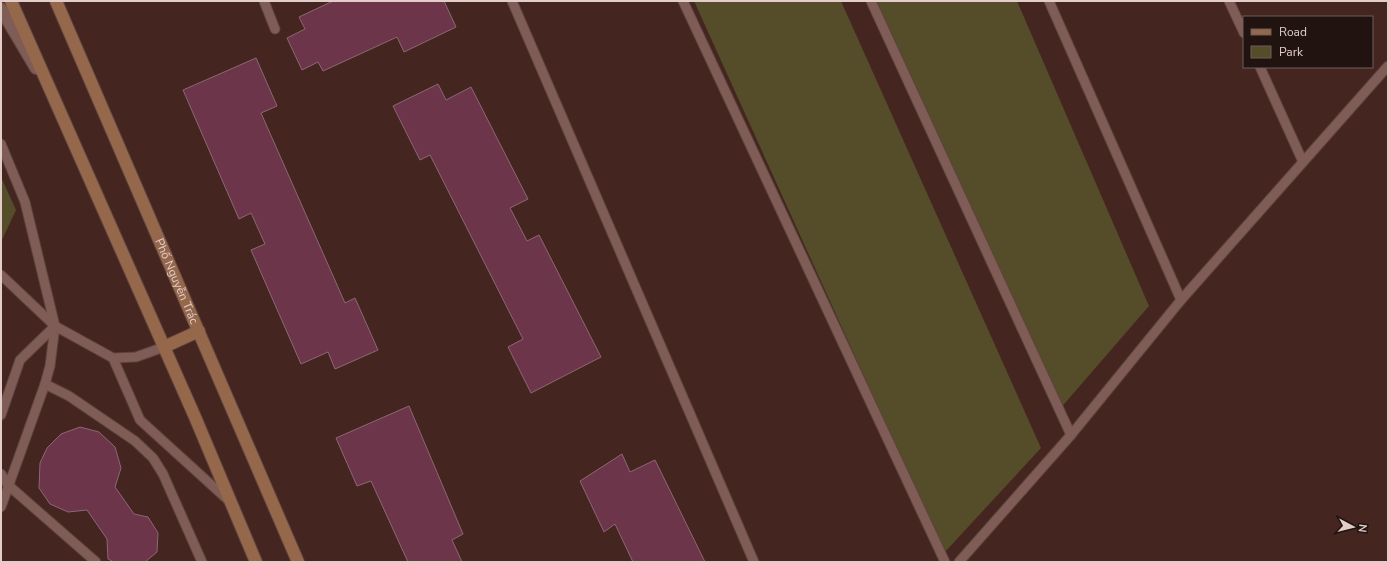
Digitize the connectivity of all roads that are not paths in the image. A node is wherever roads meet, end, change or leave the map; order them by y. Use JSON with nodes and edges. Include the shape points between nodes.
{"nodes":[{"id":1,"x":11,"y":1,"type":"edge"},
{"id":2,"x":56,"y":1,"type":"edge"},
{"id":3,"x":264,"y":1,"type":"edge"},
{"id":4,"x":512,"y":1,"type":"edge"},
{"id":5,"x":683,"y":1,"type":"edge"},
{"id":6,"x":871,"y":1,"type":"edge"},
{"id":7,"x":1049,"y":1,"type":"edge"},
{"id":8,"x":1229,"y":1,"type":"edge"},
{"id":9,"x":1,"y":9,"type":"edge"},
{"id":10,"x":275,"y":29,"type":"dead end"},
{"id":11,"x":1243,"y":31,"type":"edge"},
{"id":12,"x":1388,"y":66,"type":"edge"},
{"id":13,"x":1260,"y":68,"type":"edge"},
{"id":14,"x":54,"y":98,"type":"junction"},
{"id":15,"x":1,"y":144,"type":"edge"},
{"id":16,"x":1304,"y":162,"type":"junction"},
{"id":17,"x":1,"y":276,"type":"edge"},
{"id":18,"x":1181,"y":300,"type":"junction"},
{"id":19,"x":55,"y":326,"type":"junction"},
{"id":20,"x":199,"y":331,"type":"junction"},
{"id":21,"x":164,"y":347,"type":"junction"},
{"id":22,"x":113,"y":358,"type":"junction"},
{"id":23,"x":45,"y":384,"type":"junction"},
{"id":24,"x":1,"y":415,"type":"edge"},
{"id":25,"x":1071,"y":434,"type":"junction"},
{"id":26,"x":1,"y":474,"type":"edge"},
{"id":27,"x":8,"y":485,"type":"junction"},
{"id":28,"x":231,"y":502,"type":"junction"},
{"id":29,"x":1,"y":507,"type":"edge"},
{"id":30,"x":96,"y":562,"type":"edge"},
{"id":31,"x":202,"y":562,"type":"edge"},
{"id":32,"x":256,"y":562,"type":"edge"},
{"id":33,"x":298,"y":562,"type":"edge"},
{"id":34,"x":754,"y":562,"type":"edge"},
{"id":35,"x":945,"y":562,"type":"edge"},
{"id":36,"x":959,"y":562,"type":"edge"}],
"edges":[{"from":1,"to":14,"type":"main road"},
{"from":2,"to":20,"type":"main road","name":"Phố Nguyễn Trác"},
{"from":3,"to":10,"type":"lane"},
{"from":4,"to":34,"type":"lane"},
{"from":5,"to":35,"type":"lane"},
{"from":6,"to":25,"type":"lane"},
{"from":7,"to":18,"type":"lane"},
{"from":8,"to":11,"type":"lane"},
{"from":9,"to":14,"type":"street"},
{"from":12,"to":16,"type":"lane"},
{"from":13,"to":16,"type":"lane"},
{"from":14,"to":21,"type":"main road"},
{"from":15,"to":19,"type":"lane","via":[[25,202]]},
{"from":16,"to":18,"type":"lane"},
{"from":17,"to":19,"type":"lane"},
{"from":18,"to":25,"type":"lane"},
{"from":19,"to":22,"type":"lane"},
{"from":19,"to":23,"type":"lane"},
{"from":19,"to":24,"type":"lane","via":[[20,360]]},
{"from":20,"to":21,"type":"main road"},
{"from":20,"to":33,"type":"main road","name":"Phố Nguyễn Trác"},
{"from":21,"to":22,"type":"lane","via":[[136,357]]},
{"from":21,"to":28,"type":"main road"},
{"from":22,"to":28,"type":"lane","via":[[140,420]]},
{"from":23,"to":27,"type":"lane"},
{"from":23,"to":31,"type":"lane","via":[[69,396],[135,441],[153,458],[163,474]]},
{"from":25,"to":36,"type":"lane"},
{"from":26,"to":27,"type":"lane"},
{"from":27,"to":29,"type":"lane"},
{"from":27,"to":30,"type":"lane"},
{"from":28,"to":32,"type":"main road"}]}
